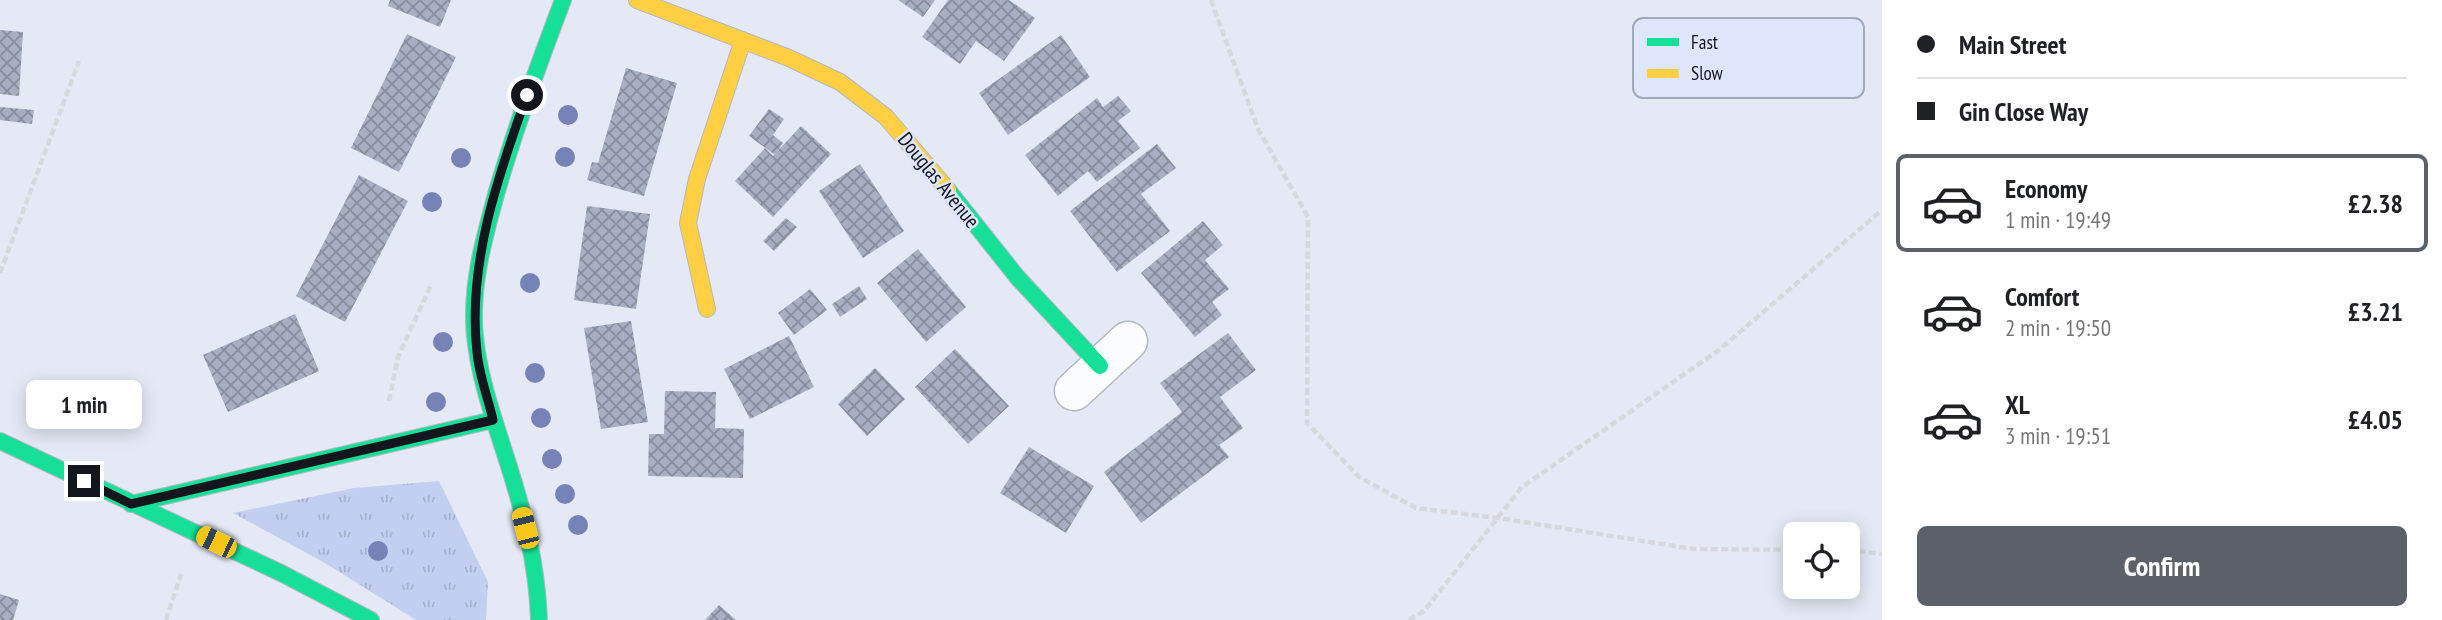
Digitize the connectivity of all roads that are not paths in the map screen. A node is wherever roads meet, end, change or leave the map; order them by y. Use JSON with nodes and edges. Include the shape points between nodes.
{"nodes":[{"id":1,"x":564,"y":0,"type":"edge"},
{"id":2,"x":637,"y":0,"type":"edge"},
{"id":3,"x":743,"y":40,"type":"junction"},
{"id":4,"x":706,"y":309,"type":"dead end"},
{"id":5,"x":1128,"y":341,"type":"dead end"},
{"id":6,"x":1087,"y":378,"type":"joint"},
{"id":7,"x":493,"y":420,"type":"junction"},
{"id":8,"x":0,"y":441,"type":"edge"},
{"id":9,"x":131,"y":504,"type":"junction"},
{"id":10,"x":370,"y":620,"type":"edge"},
{"id":11,"x":539,"y":620,"type":"edge"}],
"edges":[{"from":1,"to":7,"type":"street","via":[[511,141],[482,245],[474,310],[477,354]]},
{"from":2,"to":3,"type":"street","name":"Douglas Avenue"},
{"from":3,"to":4,"type":"street","via":[[696,179],[688,223]]},
{"from":3,"to":6,"type":"street","name":"Douglas Avenue","via":[[841,82],[886,117],[1018,278]]},
{"from":5,"to":6,"type":"street","name":"Douglas Avenue"},
{"from":7,"to":9,"type":"street"},
{"from":7,"to":11,"type":"street","via":[[531,552],[540,595]]},
{"from":8,"to":9,"type":"street"},
{"from":9,"to":10,"type":"street"}]}
